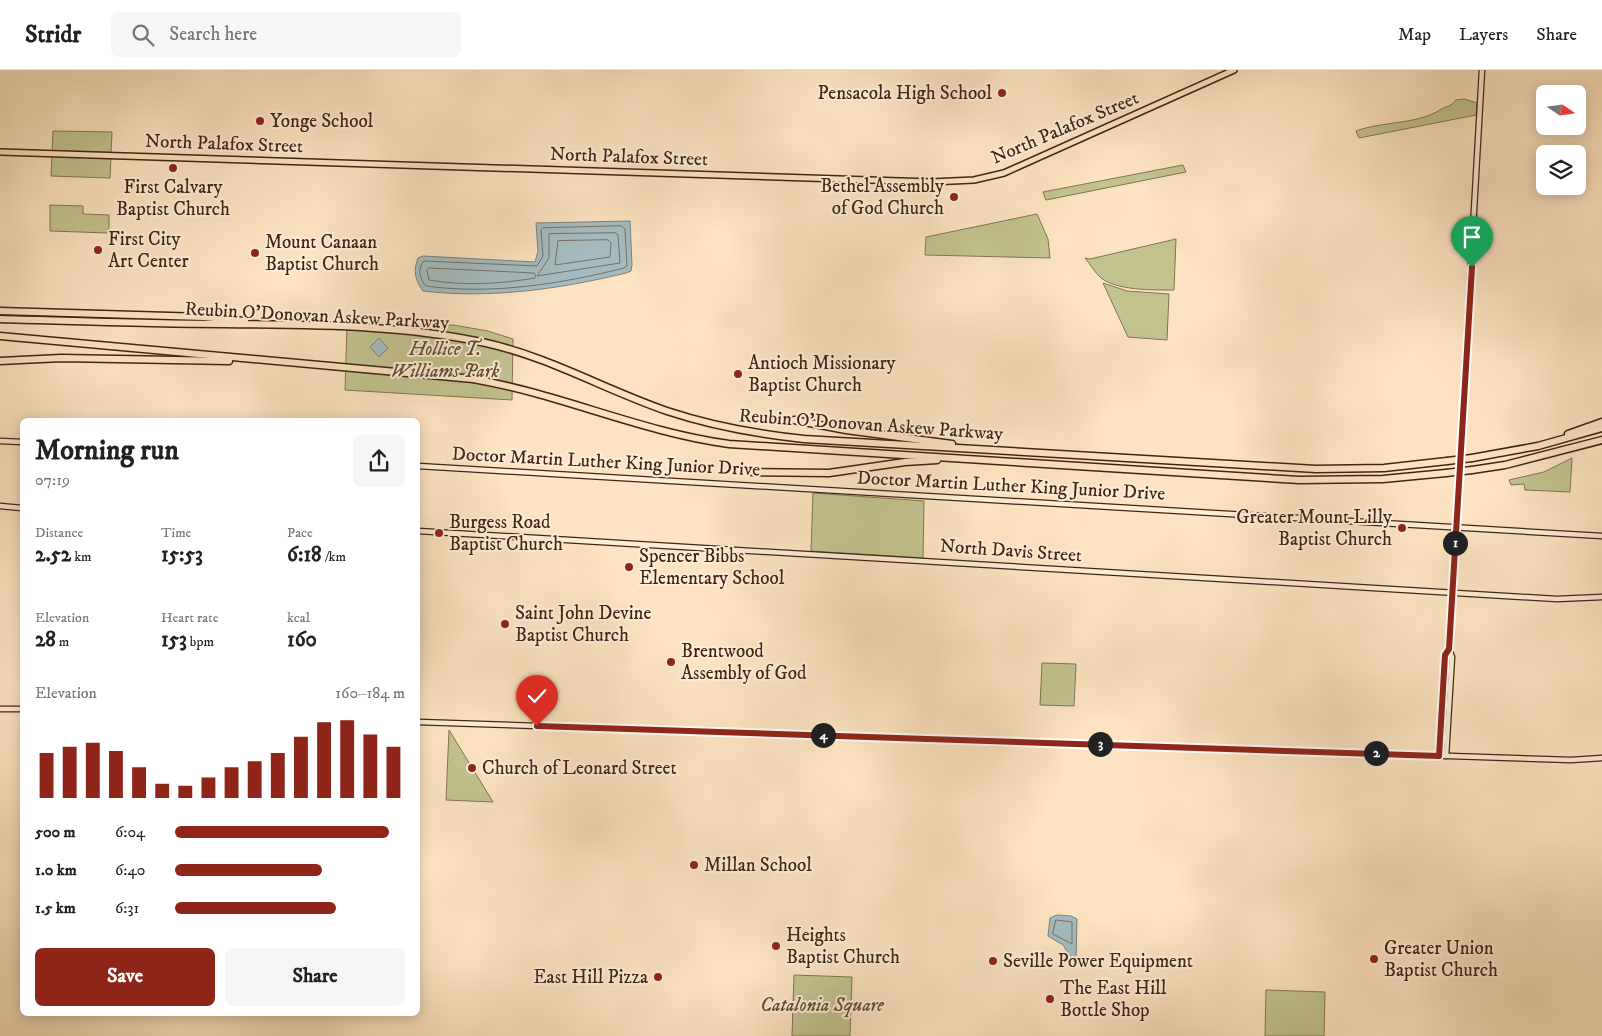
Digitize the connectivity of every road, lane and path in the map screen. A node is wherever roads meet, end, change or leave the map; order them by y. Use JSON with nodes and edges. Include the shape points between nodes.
{"nodes":[{"id":1,"x":1234,"y":70,"type":"edge"},
{"id":2,"x":1482,"y":70,"type":"edge"},
{"id":3,"x":0,"y":152,"type":"edge"},
{"id":4,"x":0,"y":311,"type":"edge"},
{"id":5,"x":0,"y":319,"type":"edge"},
{"id":6,"x":284,"y":325,"type":"junction"},
{"id":7,"x":0,"y":336,"type":"edge"},
{"id":8,"x":0,"y":361,"type":"edge"},
{"id":9,"x":312,"y":364,"type":"junction"},
{"id":10,"x":794,"y":420,"type":"dead end"},
{"id":11,"x":1602,"y":422,"type":"edge"},
{"id":12,"x":1602,"y":428,"type":"edge"},
{"id":13,"x":1602,"y":440,"type":"edge"},
{"id":14,"x":0,"y":441,"type":"edge"},
{"id":15,"x":20,"y":442,"type":"edge"},
{"id":16,"x":1588,"y":444,"type":"junction"},
{"id":17,"x":1602,"y":444,"type":"edge"},
{"id":18,"x":995,"y":450,"type":"junction"},
{"id":19,"x":1511,"y":451,"type":"junction"},
{"id":20,"x":949,"y":457,"type":"junction"},
{"id":21,"x":420,"y":466,"type":"edge"},
{"id":22,"x":752,"y":472,"type":"dead end"},
{"id":23,"x":0,"y":506,"type":"edge"},
{"id":24,"x":20,"y":508,"type":"edge"},
{"id":25,"x":1456,"y":527,"type":"junction"},
{"id":26,"x":420,"y":532,"type":"edge"},
{"id":27,"x":1602,"y":536,"type":"edge"},
{"id":28,"x":1452,"y":593,"type":"junction"},
{"id":29,"x":1602,"y":597,"type":"edge"},
{"id":30,"x":1449,"y":649,"type":"junction"},
{"id":31,"x":0,"y":709,"type":"edge"},
{"id":32,"x":20,"y":709,"type":"edge"},
{"id":33,"x":420,"y":722,"type":"edge"},
{"id":34,"x":1439,"y":756,"type":"junction"},
{"id":35,"x":1446,"y":756,"type":"junction"},
{"id":36,"x":1602,"y":758,"type":"edge"}],
"edges":[{"from":1,"to":3,"type":"main road","name":"North Palafox Street","via":[[1013,169],[974,180],[931,182]]},
{"from":2,"to":25,"type":"main road"},
{"from":4,"to":6,"type":"highway","via":[[204,316]]},
{"from":5,"to":6,"type":"highway","name":"Reubin O'Donovan Askew Parkway"},
{"from":6,"to":18,"type":"highway","name":"Reubin O'Donovan Askew Parkway","via":[[407,331],[487,343],[524,354],[627,396],[732,430]]},
{"from":7,"to":9,"type":"highway","name":"Reubin O'Donovan Askew Parkway"},
{"from":8,"to":9,"type":"highway","via":[[203,359]]},
{"from":9,"to":20,"type":"highway","name":"Reubin O'Donovan Askew Parkway","via":[[488,381],[662,432],[711,442]]},
{"from":10,"to":18,"type":"highway"},
{"from":11,"to":19,"type":"highway"},
{"from":12,"to":19,"type":"highway","name":"Reubin O'Donovan Askew Parkway"},
{"from":13,"to":16,"type":"highway","name":"Reubin O'Donovan Askew Parkway"},
{"from":14,"to":15,"type":"main road"},
{"from":16,"to":17,"type":"highway"},
{"from":16,"to":20,"type":"highway","name":"Reubin O'Donovan Askew Parkway","bridge":true,"via":[[1505,465],[1383,480],[1330,481]]},
{"from":18,"to":19,"type":"highway","name":"Reubin O'Donovan Askew Parkway","bridge":true,"via":[[1316,469],[1384,468]]},
{"from":20,"to":22,"type":"highway","via":[[829,473]]},
{"from":21,"to":25,"type":"main road","name":"Doctor Martin Luther King Junior Drive"},
{"from":23,"to":24,"type":"main road"},
{"from":25,"to":27,"type":"main road","name":"Doctor Martin Luther King Junior Drive"},
{"from":25,"to":28,"type":"main road"},
{"from":26,"to":28,"type":"main road","name":"North Davis Street"},
{"from":28,"to":29,"type":"main road","name":"North Davis Street","via":[[1557,599]]},
{"from":28,"to":30,"type":"main road"},
{"from":30,"to":34,"type":"main road","via":[[1445,655]]},
{"from":30,"to":35,"type":"main road","via":[[1452,657]]},
{"from":31,"to":32,"type":"main road"},
{"from":33,"to":34,"type":"main road"},
{"from":34,"to":35,"type":"main road"},
{"from":35,"to":36,"type":"main road"}]}
